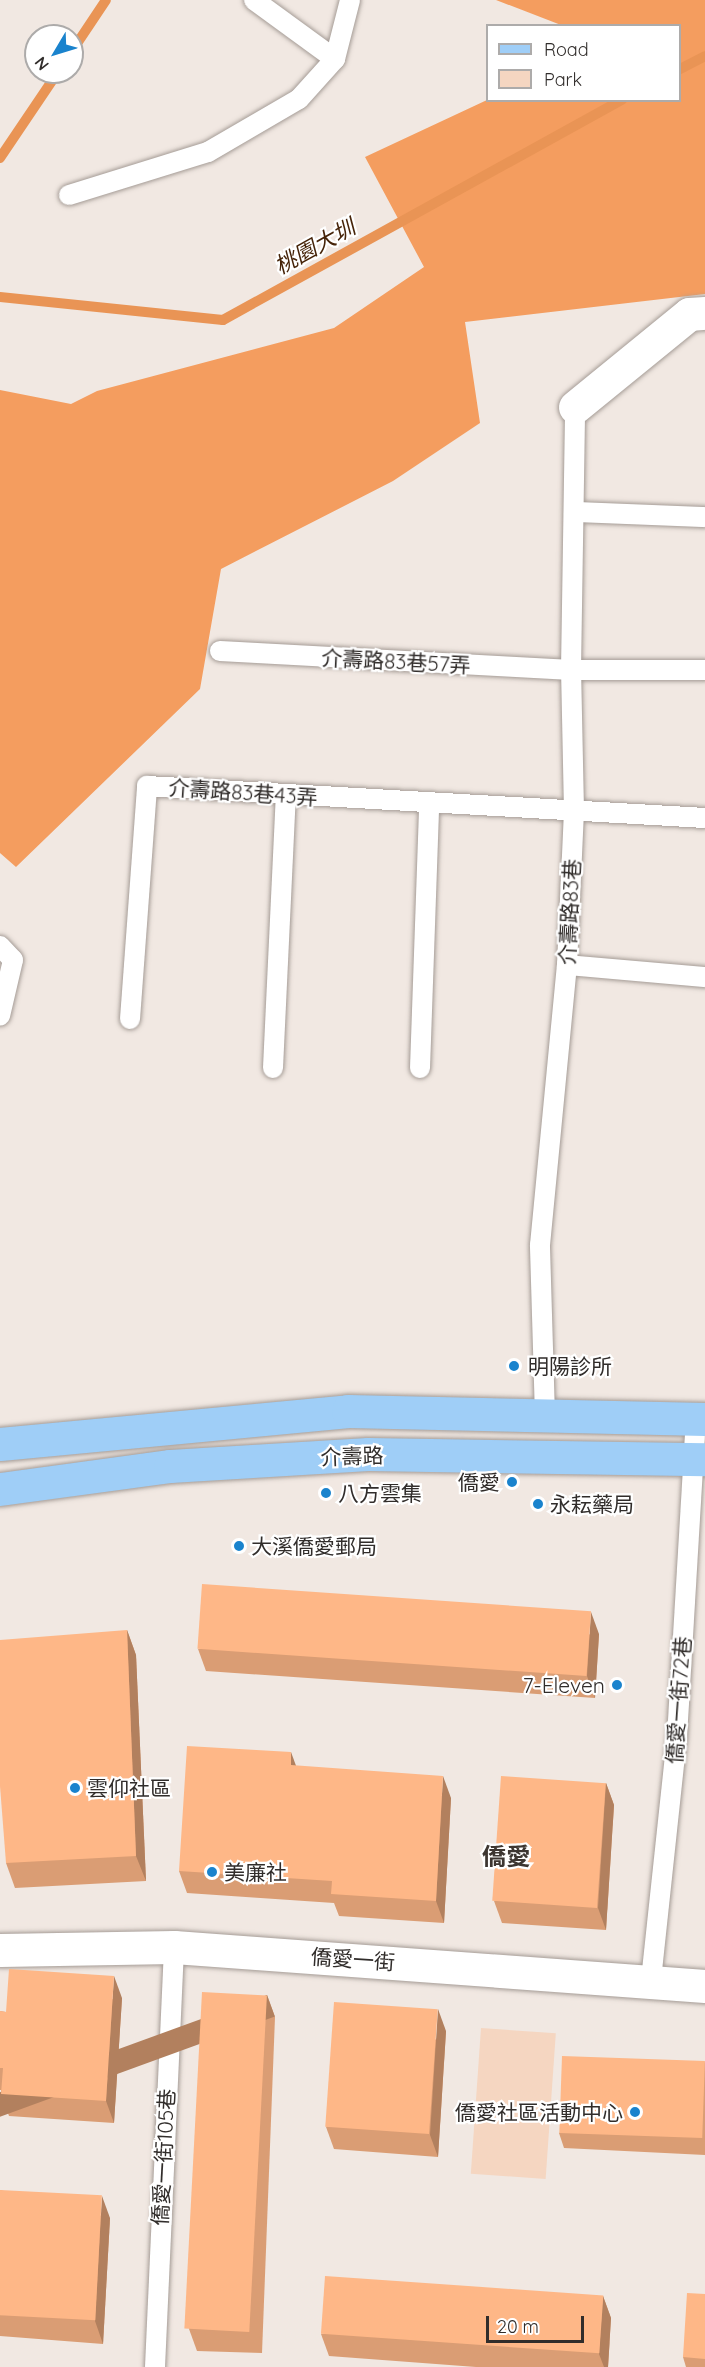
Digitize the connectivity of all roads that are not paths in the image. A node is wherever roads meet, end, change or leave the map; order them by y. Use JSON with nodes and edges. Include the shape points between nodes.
{"nodes":[{"id":1,"x":254,"y":0,"type":"edge"},
{"id":2,"x":350,"y":0,"type":"edge"},
{"id":3,"x":335,"y":59,"type":"junction"},
{"id":4,"x":69,"y":195,"type":"dead end"},
{"id":5,"x":705,"y":314,"type":"edge"},
{"id":6,"x":575,"y":407,"type":"joint"},
{"id":7,"x":574,"y":512,"type":"junction"},
{"id":8,"x":705,"y":517,"type":"edge"},
{"id":9,"x":220,"y":651,"type":"dead end"},
{"id":10,"x":571,"y":670,"type":"junction"},
{"id":11,"x":705,"y":670,"type":"edge"},
{"id":12,"x":286,"y":795,"type":"junction"},
{"id":13,"x":429,"y":804,"type":"junction"},
{"id":14,"x":574,"y":811,"type":"junction"},
{"id":15,"x":705,"y":818,"type":"edge"},
{"id":16,"x":0,"y":946,"type":"edge"},
{"id":17,"x":567,"y":965,"type":"junction"},
{"id":18,"x":705,"y":977,"type":"edge"},
{"id":19,"x":0,"y":1016,"type":"edge"},
{"id":20,"x":130,"y":1019,"type":"dead end"},
{"id":21,"x":273,"y":1068,"type":"dead end"},
{"id":22,"x":420,"y":1068,"type":"dead end"},
{"id":23,"x":545,"y":1416,"type":"junction"},
{"id":24,"x":700,"y":1419,"type":"edge"},
{"id":25,"x":0,"y":1444,"type":"edge"},
{"id":26,"x":699,"y":1459,"type":"edge"},
{"id":27,"x":0,"y":1489,"type":"edge"},
{"id":28,"x":174,"y":1947,"type":"junction"},
{"id":29,"x":0,"y":1950,"type":"edge"},
{"id":30,"x":651,"y":1980,"type":"junction"},
{"id":31,"x":705,"y":1986,"type":"edge"},
{"id":32,"x":155,"y":2367,"type":"edge"}],
"edges":[{"from":1,"to":3,"type":"lane"},
{"from":2,"to":3,"type":"lane"},
{"from":3,"to":4,"type":"lane","via":[[299,99],[208,152]]},
{"from":5,"to":6,"type":"street","via":[[689,314]]},
{"from":6,"to":7,"type":"lane","name":"介壽路83巷"},
{"from":7,"to":8,"type":"lane"},
{"from":7,"to":10,"type":"lane","name":"介壽路83巷"},
{"from":9,"to":10,"type":"lane","name":"介壽路83巷57弄"},
{"from":10,"to":11,"type":"lane","name":"介壽路83巷57弄"},
{"from":10,"to":14,"type":"lane","name":"介壽路83巷"},
{"from":12,"to":13,"type":"lane","name":"介壽路83巷43弄"},
{"from":12,"to":20,"type":"lane","name":"介壽路83巷43弄","via":[[147,786]]},
{"from":12,"to":21,"type":"lane"},
{"from":13,"to":14,"type":"lane","name":"介壽路83巷43弄"},
{"from":13,"to":22,"type":"lane"},
{"from":14,"to":15,"type":"lane","name":"介壽路83巷43弄"},
{"from":14,"to":17,"type":"lane","name":"介壽路83巷"},
{"from":16,"to":19,"type":"lane","via":[[13,960]]},
{"from":17,"to":18,"type":"lane"},
{"from":17,"to":23,"type":"lane","name":"介壽路83巷","via":[[540,1245]]},
{"from":23,"to":24,"type":"main road","name":"介壽路"},
{"from":23,"to":25,"type":"main road","name":"介壽路","via":[[348,1411]]},
{"from":24,"to":26,"type":"lane","name":"僑愛一街72巷"},
{"from":26,"to":27,"type":"main road","name":"介壽路","via":[[368,1454],[170,1466]]},
{"from":26,"to":30,"type":"lane","name":"僑愛一街72巷","via":[[677,1737]]},
{"from":28,"to":29,"type":"street","name":"僑愛一街"},
{"from":28,"to":30,"type":"street","name":"僑愛一街"},
{"from":28,"to":32,"type":"lane","name":"僑愛一街105巷"},
{"from":30,"to":31,"type":"street","name":"僑愛一街"}]}
